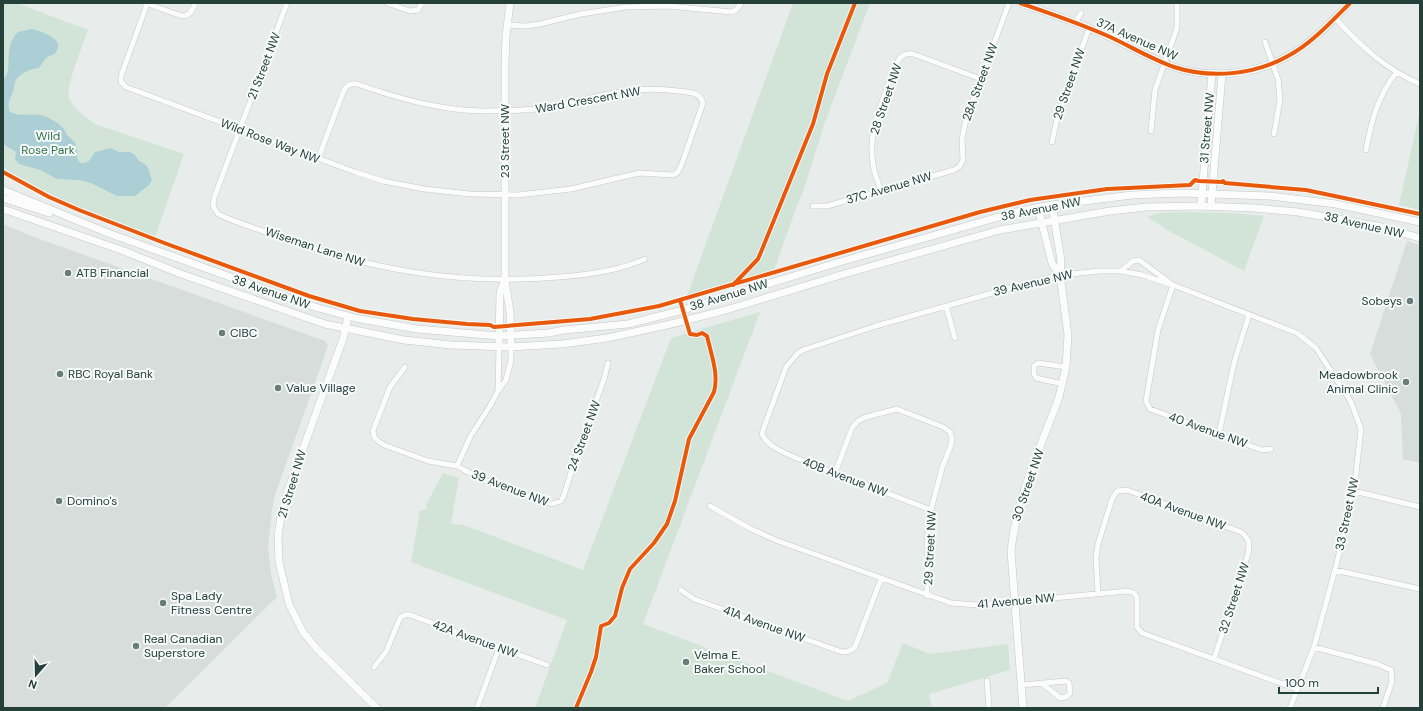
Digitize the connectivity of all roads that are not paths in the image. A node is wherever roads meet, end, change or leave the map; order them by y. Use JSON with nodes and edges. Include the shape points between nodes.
{"nodes":[{"id":1,"x":195,"y":3,"type":"edge"},
{"id":2,"x":287,"y":3,"type":"edge"},
{"id":3,"x":387,"y":3,"type":"edge"},
{"id":4,"x":422,"y":3,"type":"edge"},
{"id":5,"x":510,"y":3,"type":"edge"},
{"id":6,"x":740,"y":3,"type":"edge"},
{"id":7,"x":1009,"y":3,"type":"edge"},
{"id":8,"x":1020,"y":3,"type":"edge"},
{"id":9,"x":1177,"y":3,"type":"edge"},
{"id":10,"x":1349,"y":3,"type":"edge"},
{"id":11,"x":146,"y":4,"type":"edge"},
{"id":12,"x":1081,"y":13,"type":"dead end"},
{"id":13,"x":1335,"y":18,"type":"junction"},
{"id":14,"x":1075,"y":23,"type":"junction"},
{"id":15,"x":507,"y":25,"type":"junction"},
{"id":16,"x":1089,"y":28,"type":"junction"},
{"id":17,"x":1265,"y":42,"type":"dead end"},
{"id":18,"x":1164,"y":63,"type":"junction"},
{"id":19,"x":1273,"y":63,"type":"junction"},
{"id":20,"x":1396,"y":73,"type":"junction"},
{"id":21,"x":1212,"y":74,"type":"junction"},
{"id":22,"x":1222,"y":74,"type":"junction"},
{"id":23,"x":981,"y":79,"type":"junction"},
{"id":24,"x":1420,"y":84,"type":"edge"},
{"id":25,"x":505,"y":111,"type":"junction"},
{"id":26,"x":240,"y":129,"type":"junction"},
{"id":27,"x":1151,"y":131,"type":"dead end"},
{"id":28,"x":1274,"y":134,"type":"dead end"},
{"id":29,"x":1052,"y":142,"type":"dead end"},
{"id":30,"x":1366,"y":150,"type":"dead end"},
{"id":31,"x":318,"y":159,"type":"junction"},
{"id":32,"x":962,"y":164,"type":"joint"},
{"id":33,"x":3,"y":190,"type":"edge"},
{"id":34,"x":881,"y":191,"type":"junction"},
{"id":35,"x":1202,"y":194,"type":"junction"},
{"id":36,"x":1212,"y":194,"type":"junction"},
{"id":37,"x":505,"y":195,"type":"junction"},
{"id":38,"x":3,"y":198,"type":"edge"},
{"id":39,"x":1052,"y":205,"type":"junction"},
{"id":40,"x":813,"y":206,"type":"dead end"},
{"id":41,"x":1201,"y":206,"type":"junction"},
{"id":42,"x":1211,"y":206,"type":"junction"},
{"id":43,"x":1038,"y":208,"type":"junction"},
{"id":44,"x":3,"y":209,"type":"edge"},
{"id":45,"x":74,"y":219,"type":"junction"},
{"id":46,"x":1055,"y":220,"type":"junction"},
{"id":47,"x":1041,"y":222,"type":"junction"},
{"id":48,"x":1420,"y":222,"type":"edge"},
{"id":49,"x":1420,"y":238,"type":"edge"},
{"id":50,"x":645,"y":259,"type":"dead end"},
{"id":51,"x":1121,"y":271,"type":"junction"},
{"id":52,"x":1060,"y":275,"type":"junction"},
{"id":53,"x":505,"y":280,"type":"junction"},
{"id":54,"x":1173,"y":285,"type":"junction"},
{"id":55,"x":946,"y":306,"type":"junction"},
{"id":56,"x":1249,"y":315,"type":"junction"},
{"id":57,"x":348,"y":316,"type":"junction"},
{"id":58,"x":345,"y":329,"type":"junction"},
{"id":59,"x":1297,"y":333,"type":"joint"},
{"id":60,"x":499,"y":336,"type":"junction"},
{"id":61,"x":511,"y":336,"type":"junction"},
{"id":62,"x":955,"y":338,"type":"dead end"},
{"id":63,"x":499,"y":347,"type":"junction"},
{"id":64,"x":511,"y":347,"type":"junction"},
{"id":65,"x":608,"y":363,"type":"dead end"},
{"id":66,"x":405,"y":367,"type":"dead end"},
{"id":67,"x":1066,"y":367,"type":"junction"},
{"id":68,"x":1331,"y":370,"type":"junction"},
{"id":69,"x":1321,"y":375,"type":"dead end"},
{"id":70,"x":1063,"y":384,"type":"junction"},
{"id":71,"x":498,"y":390,"type":"junction"},
{"id":72,"x":1219,"y":434,"type":"junction"},
{"id":73,"x":762,"y":436,"type":"joint"},
{"id":74,"x":1271,"y":449,"type":"dead end"},
{"id":75,"x":457,"y":466,"type":"junction"},
{"id":76,"x":835,"y":473,"type":"junction"},
{"id":77,"x":1354,"y":490,"type":"junction"},
{"id":78,"x":555,"y":504,"type":"joint"},
{"id":79,"x":710,"y":506,"type":"dead end"},
{"id":80,"x":1420,"y":507,"type":"edge"},
{"id":81,"x":931,"y":510,"type":"junction"},
{"id":82,"x":1247,"y":536,"type":"joint"},
{"id":83,"x":1335,"y":570,"type":"junction"},
{"id":84,"x":880,"y":579,"type":"junction"},
{"id":85,"x":1420,"y":589,"type":"edge"},
{"id":86,"x":680,"y":590,"type":"dead end"},
{"id":87,"x":1098,"y":593,"type":"junction"},
{"id":88,"x":927,"y":596,"type":"junction"},
{"id":89,"x":1015,"y":602,"type":"junction"},
{"id":90,"x":1314,"y":647,"type":"junction"},
{"id":91,"x":499,"y":648,"type":"junction"},
{"id":92,"x":1214,"y":659,"type":"junction"},
{"id":93,"x":547,"y":666,"type":"dead end"},
{"id":94,"x":374,"y":667,"type":"dead end"},
{"id":95,"x":987,"y":681,"type":"dead end"},
{"id":96,"x":1043,"y":684,"type":"junction"},
{"id":97,"x":1021,"y":685,"type":"junction"},
{"id":98,"x":1297,"y":689,"type":"junction"},
{"id":99,"x":377,"y":708,"type":"edge"},
{"id":100,"x":477,"y":708,"type":"edge"},
{"id":101,"x":989,"y":708,"type":"edge"},
{"id":102,"x":1023,"y":708,"type":"edge"},
{"id":103,"x":1290,"y":708,"type":"edge"},
{"id":104,"x":1382,"y":708,"type":"edge"}],
"edges":[{"from":1,"to":11,"type":"street","via":[[188,15],[179,16]]},
{"from":2,"to":26,"type":"street","name":"21 Street NW"},
{"from":3,"to":4,"type":"street","via":[[410,11],[418,10]]},
{"from":5,"to":15,"type":"main road","name":"23 Street NW"},
{"from":6,"to":15,"type":"street","via":[[732,12],[668,6],[626,7],[540,24]]},
{"from":7,"to":23,"type":"street","name":"28A Street NW"},
{"from":8,"to":14,"type":"main road","name":"37A Avenue NW"},
{"from":9,"to":18,"type":"street","via":[[1177,28]]},
{"from":10,"to":13,"type":"main road","name":"37A Avenue NW"},
{"from":11,"to":26,"type":"street","name":"Wild Rose Way NW","via":[[120,79],[123,85]]},
{"from":12,"to":14,"type":"street"},
{"from":13,"to":19,"type":"main road","name":"37A Avenue NW","via":[[1302,47]]},
{"from":13,"to":20,"type":"street","via":[[1376,58]]},
{"from":14,"to":16,"type":"main road","name":"37A Avenue NW"},
{"from":15,"to":25,"type":"main road","name":"23 Street NW"},
{"from":16,"to":18,"type":"main road","name":"37A Avenue NW"},
{"from":16,"to":29,"type":"street","name":"29 Street NW","via":[[1057,119]]},
{"from":17,"to":19,"type":"street"},
{"from":18,"to":21,"type":"main road","name":"37A Avenue NW","via":[[1189,71]]},
{"from":18,"to":27,"type":"street","via":[[1154,95]]},
{"from":19,"to":22,"type":"main road","name":"37A Avenue NW"},
{"from":19,"to":28,"type":"street","via":[[1280,100]]},
{"from":20,"to":24,"type":"street"},
{"from":20,"to":30,"type":"street","via":[[1377,104]]},
{"from":21,"to":22,"type":"main road","name":"37A Avenue NW"},
{"from":21,"to":35,"type":"main road","name":"31 Street NW"},
{"from":22,"to":36,"type":"main road","name":"31 Street NW"},
{"from":23,"to":32,"type":"street","name":"28A Street NW","via":[[964,125]]},
{"from":23,"to":34,"type":"street","name":"28 Street NW","via":[[913,54],[903,55],[897,63],[873,135],[873,164]]},
{"from":25,"to":31,"type":"street","via":[[470,110],[427,104],[351,84],[344,90]]},
{"from":25,"to":37,"type":"main road","name":"23 Street NW"},
{"from":25,"to":37,"type":"street","name":"Ward Crescent NW","via":[[553,107],[615,92],[649,89],[692,93],[700,96],[703,103],[681,166],[673,175],[639,173],[575,188]]},
{"from":26,"to":31,"type":"street","name":"Wild Rose Way NW"},
{"from":26,"to":53,"type":"street","name":"Wiseman Lane NW","via":[[213,202],[218,214],[303,246],[371,265],[436,276]]},
{"from":31,"to":37,"type":"street","name":"Wild Rose Way NW","via":[[406,186],[452,193]]},
{"from":32,"to":34,"type":"street","name":"37C Avenue NW","via":[[954,170]]},
{"from":33,"to":45,"type":"main road","name":"38 Avenue NW"},
{"from":34,"to":40,"type":"street","name":"37C Avenue NW","via":[[827,206]]},
{"from":35,"to":36,"type":"main road","name":"38 Avenue NW"},
{"from":35,"to":39,"type":"main road","name":"38 Avenue NW","via":[[1132,195]]},
{"from":35,"to":41,"type":"main road","name":"31 Street NW"},
{"from":36,"to":42,"type":"main road","name":"31 Street NW"},
{"from":36,"to":48,"type":"main road","name":"38 Avenue NW","via":[[1270,196],[1329,204]]},
{"from":37,"to":53,"type":"main road","name":"23 Street NW"},
{"from":38,"to":45,"type":"main road"},
{"from":39,"to":43,"type":"main road","name":"38 Avenue NW"},
{"from":39,"to":46,"type":"main road","name":"30 Street NW"},
{"from":41,"to":42,"type":"main road","name":"38 Avenue NW"},
{"from":41,"to":46,"type":"main road","name":"38 Avenue NW","via":[[1146,207]]},
{"from":42,"to":49,"type":"main road","name":"38 Avenue NW","via":[[1298,212],[1382,227]]},
{"from":43,"to":47,"type":"main road","name":"30 Street NW"},
{"from":43,"to":61,"type":"main road","name":"38 Avenue NW","via":[[836,263],[645,320]]},
{"from":44,"to":58,"type":"main road","name":"38 Avenue NW","via":[[288,312]]},
{"from":45,"to":57,"type":"main road","name":"38 Avenue NW","via":[[271,292]]},
{"from":46,"to":47,"type":"main road","name":"38 Avenue NW"},
{"from":46,"to":52,"type":"main road","name":"30 Street NW","via":[[1061,260]]},
{"from":47,"to":52,"type":"main road","name":"30 Street NW","via":[[1052,263]]},
{"from":47,"to":64,"type":"main road","name":"38 Avenue NW","via":[[1000,230],[667,325],[607,338]]},
{"from":50,"to":53,"type":"street","name":"Wiseman Lane NW","via":[[630,266],[584,274]]},
{"from":51,"to":52,"type":"street","name":"39 Avenue NW"},
{"from":51,"to":54,"type":"street","name":"39 Avenue NW"},
{"from":51,"to":54,"type":"street","name":"39 Avenue NW","via":[[1133,261],[1140,260]]},
{"from":52,"to":55,"type":"street","name":"39 Avenue NW"},
{"from":52,"to":67,"type":"main road","name":"30 Street NW","via":[[1068,335]]},
{"from":53,"to":60,"type":"main road","name":"23 Street NW","via":[[500,292]]},
{"from":53,"to":61,"type":"main road","name":"23 Street NW"},
{"from":54,"to":56,"type":"street","name":"39 Avenue NW"},
{"from":54,"to":72,"type":"street","name":"40 Avenue NW","via":[[1158,330],[1146,401],[1154,411]]},
{"from":55,"to":62,"type":"street"},
{"from":55,"to":73,"type":"street","name":"39 Avenue NW","via":[[811,346],[796,354],[783,374]]},
{"from":56,"to":59,"type":"street","name":"39 Avenue NW"},
{"from":56,"to":72,"type":"street","via":[[1236,357]]},
{"from":57,"to":58,"type":"main road","name":"21 Street NW"},
{"from":57,"to":60,"type":"main road","name":"38 Avenue NW","via":[[417,329]]},
{"from":58,"to":63,"type":"main road","name":"38 Avenue NW","via":[[404,340]]},
{"from":58,"to":99,"type":"main road","name":"21 Street NW","via":[[287,493],[278,536],[279,562],[289,604],[303,632]]},
{"from":59,"to":68,"type":"street","name":"33 Street NW","via":[[1316,348]]},
{"from":60,"to":61,"type":"main road","name":"38 Avenue NW"},
{"from":60,"to":63,"type":"main road","name":"23 Street NW"},
{"from":61,"to":64,"type":"main road","name":"23 Street NW"},
{"from":63,"to":64,"type":"main road","name":"38 Avenue NW"},
{"from":63,"to":71,"type":"street","name":"23 Street NW"},
{"from":64,"to":71,"type":"street","name":"23 Street NW","via":[[508,375]]},
{"from":65,"to":78,"type":"street","name":"24 Street NW","via":[[564,495],[561,501]]},
{"from":66,"to":75,"type":"street","name":"39 Avenue NW","via":[[387,393],[373,434],[384,445],[437,463]]},
{"from":67,"to":70,"type":"main road","name":"30 Street NW"},
{"from":67,"to":70,"type":"street","via":[[1038,363],[1034,366],[1036,378]]},
{"from":68,"to":69,"type":"street"},
{"from":68,"to":77,"type":"street","name":"33 Street NW","via":[[1351,402],[1361,429]]},
{"from":70,"to":89,"type":"main road","name":"30 Street NW","via":[[1016,517],[1011,552]]},
{"from":71,"to":75,"type":"street","name":"23 Street NW"},
{"from":72,"to":74,"type":"street","name":"40 Avenue NW","via":[[1262,450]]},
{"from":73,"to":76,"type":"street","name":"40B Avenue NW","via":[[787,454]]},
{"from":75,"to":78,"type":"street","name":"39 Avenue NW","via":[[481,479],[545,503]]},
{"from":76,"to":81,"type":"street","name":"40B Avenue NW"},
{"from":76,"to":81,"type":"street","name":"29 Street NW","via":[[855,424],[866,416],[897,409],[950,432],[951,445]]},
{"from":77,"to":80,"type":"street"},
{"from":77,"to":83,"type":"street","name":"33 Street NW"},
{"from":79,"to":84,"type":"street","name":"41 Avenue NW","via":[[772,539]]},
{"from":81,"to":88,"type":"street","name":"29 Street NW","via":[[927,542]]},
{"from":82,"to":87,"type":"street","name":"40A Avenue NW","via":[[1127,490],[1118,491],[1112,499],[1098,544]]},
{"from":82,"to":92,"type":"street","name":"32 Street NW","via":[[1250,543],[1248,554]]},
{"from":83,"to":85,"type":"street"},
{"from":83,"to":90,"type":"street","name":"33 Street NW"},
{"from":84,"to":86,"type":"street","name":"41A Avenue NW","via":[[856,645],[850,651],[839,652],[694,599]]},
{"from":84,"to":88,"type":"street","name":"41 Avenue NW"},
{"from":87,"to":89,"type":"street","name":"41 Avenue NW"},
{"from":87,"to":92,"type":"street","name":"41 Avenue NW","via":[[1134,593],[1137,597],[1137,627],[1142,633]]},
{"from":88,"to":89,"type":"street","name":"41 Avenue NW","via":[[969,605]]},
{"from":89,"to":97,"type":"main road","name":"30 Street NW"},
{"from":90,"to":98,"type":"street","name":"33 Street NW"},
{"from":90,"to":104,"type":"street","via":[[1391,670],[1392,681]]},
{"from":91,"to":93,"type":"street","name":"42A Avenue NW"},
{"from":91,"to":94,"type":"street","name":"42A Avenue NW","via":[[413,616],[403,615],[386,652]]},
{"from":91,"to":100,"type":"street"},
{"from":92,"to":98,"type":"street","name":"41 Avenue NW"},
{"from":95,"to":101,"type":"street"},
{"from":96,"to":96,"type":"street","via":[[1060,698],[1070,693],[1069,683],[1066,681]]},
{"from":96,"to":97,"type":"street"},
{"from":97,"to":102,"type":"main road","name":"30 Street NW"},
{"from":98,"to":103,"type":"street","name":"33 Street NW"}]}
